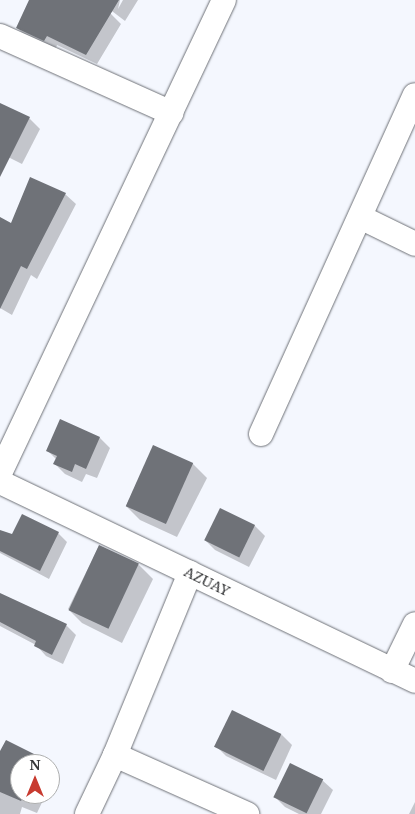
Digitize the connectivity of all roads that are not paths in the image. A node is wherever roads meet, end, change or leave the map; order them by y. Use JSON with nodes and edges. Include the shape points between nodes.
{"nodes":[{"id":1,"x":224,"y":0,"type":"edge"},
{"id":2,"x":0,"y":36,"type":"edge"},
{"id":3,"x":415,"y":95,"type":"edge"},
{"id":4,"x":170,"y":113,"type":"junction"},
{"id":5,"x":360,"y":217,"type":"junction"},
{"id":6,"x":415,"y":244,"type":"edge"},
{"id":7,"x":262,"y":434,"type":"dead end"},
{"id":8,"x":0,"y":473,"type":"edge"},
{"id":9,"x":0,"y":482,"type":"edge"},
{"id":10,"x":190,"y":573,"type":"junction"},
{"id":11,"x":415,"y":624,"type":"edge"},
{"id":12,"x":392,"y":671,"type":"junction"},
{"id":13,"x":415,"y":681,"type":"edge"},
{"id":14,"x":116,"y":755,"type":"junction"},
{"id":15,"x":87,"y":814,"type":"edge"},
{"id":16,"x":247,"y":814,"type":"edge"}],
"edges":[{"from":1,"to":4,"type":"street"},
{"from":2,"to":4,"type":"street"},
{"from":3,"to":5,"type":"street"},
{"from":4,"to":8,"type":"street"},
{"from":5,"to":6,"type":"street"},
{"from":5,"to":7,"type":"street"},
{"from":9,"to":10,"type":"street","name":"AZUAY"},
{"from":10,"to":12,"type":"street","name":"AZUAY"},
{"from":10,"to":14,"type":"street"},
{"from":11,"to":12,"type":"street"},
{"from":12,"to":13,"type":"street","name":"AZUAY"},
{"from":14,"to":15,"type":"street"},
{"from":14,"to":16,"type":"street"}]}
